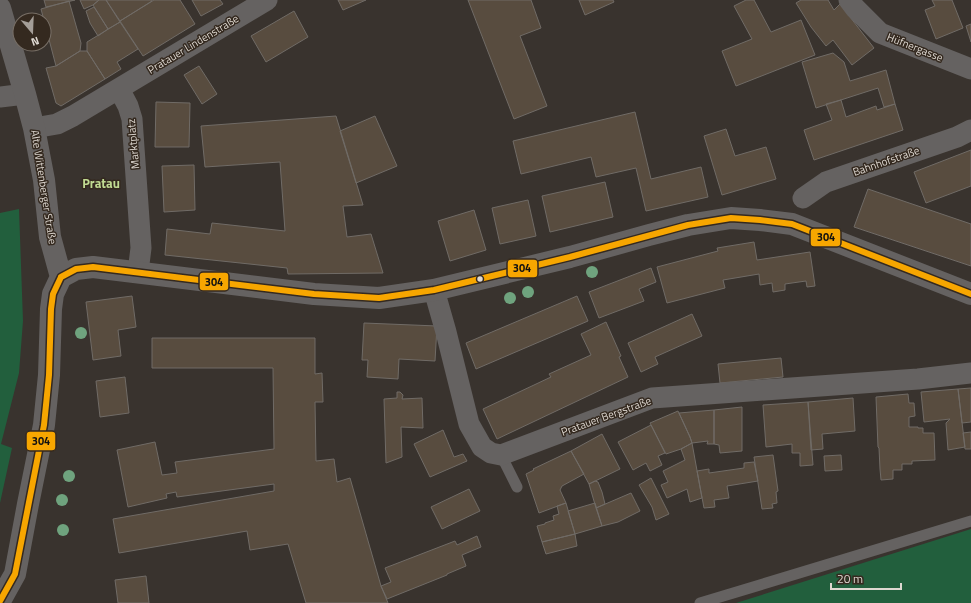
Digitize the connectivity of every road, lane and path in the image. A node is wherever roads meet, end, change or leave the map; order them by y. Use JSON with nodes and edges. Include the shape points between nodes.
{"nodes":[{"id":1,"x":267,"y":0,"type":"edge"},
{"id":2,"x":849,"y":0,"type":"edge"},
{"id":3,"x":0,"y":8,"type":"edge"},
{"id":4,"x":971,"y":69,"type":"edge"},
{"id":5,"x":119,"y":89,"type":"junction"},
{"id":6,"x":26,"y":94,"type":"junction"},
{"id":7,"x":0,"y":97,"type":"edge"},
{"id":8,"x":34,"y":128,"type":"junction"},
{"id":9,"x":971,"y":130,"type":"edge"},
{"id":10,"x":803,"y":198,"type":"dead end"},
{"id":11,"x":138,"y":272,"type":"junction"},
{"id":12,"x":62,"y":278,"type":"junction"},
{"id":13,"x":434,"y":290,"type":"junction"},
{"id":14,"x":971,"y":294,"type":"edge"},
{"id":15,"x":971,"y":373,"type":"edge"},
{"id":16,"x":501,"y":455,"type":"junction"},
{"id":17,"x":518,"y":487,"type":"dead end"},
{"id":18,"x":971,"y":521,"type":"edge"},
{"id":19,"x":0,"y":601,"type":"edge"},
{"id":20,"x":700,"y":603,"type":"edge"}],
"edges":[{"from":1,"to":5,"type":"street","name":"Pratauer Lindenstraße"},
{"from":2,"to":4,"type":"street","name":"Hüfnergasse","via":[[880,33]]},
{"from":3,"to":6,"type":"street","name":"Alte Wittenberger Straße"},
{"from":5,"to":8,"type":"street","via":[[57,124]]},
{"from":5,"to":11,"type":"street","name":"Marktplatz","via":[[132,119],[141,248]]},
{"from":6,"to":7,"type":"street"},
{"from":6,"to":8,"type":"street","name":"Alte Wittenberger Straße"},
{"from":8,"to":12,"type":"street","name":"Alte Wittenberger Straße","via":[[44,180],[50,237]]},
{"from":9,"to":10,"type":"street","name":"Bahnhofstraße","via":[[826,182]]},
{"from":11,"to":12,"type":"street","via":[[93,267],[76,270]]},
{"from":11,"to":13,"type":"street","via":[[314,294],[379,298]]},
{"from":12,"to":19,"type":"street","via":[[53,294],[51,309],[44,426],[15,574]]},
{"from":13,"to":14,"type":"street","via":[[688,225],[731,218],[792,224]]},
{"from":13,"to":16,"type":"street","via":[[469,424],[482,447],[491,453]]},
{"from":15,"to":16,"type":"street","name":"Pratauer Bergstraße","via":[[652,398]]},
{"from":16,"to":17,"type":"lane"},
{"from":18,"to":20,"type":"lane"}]}
